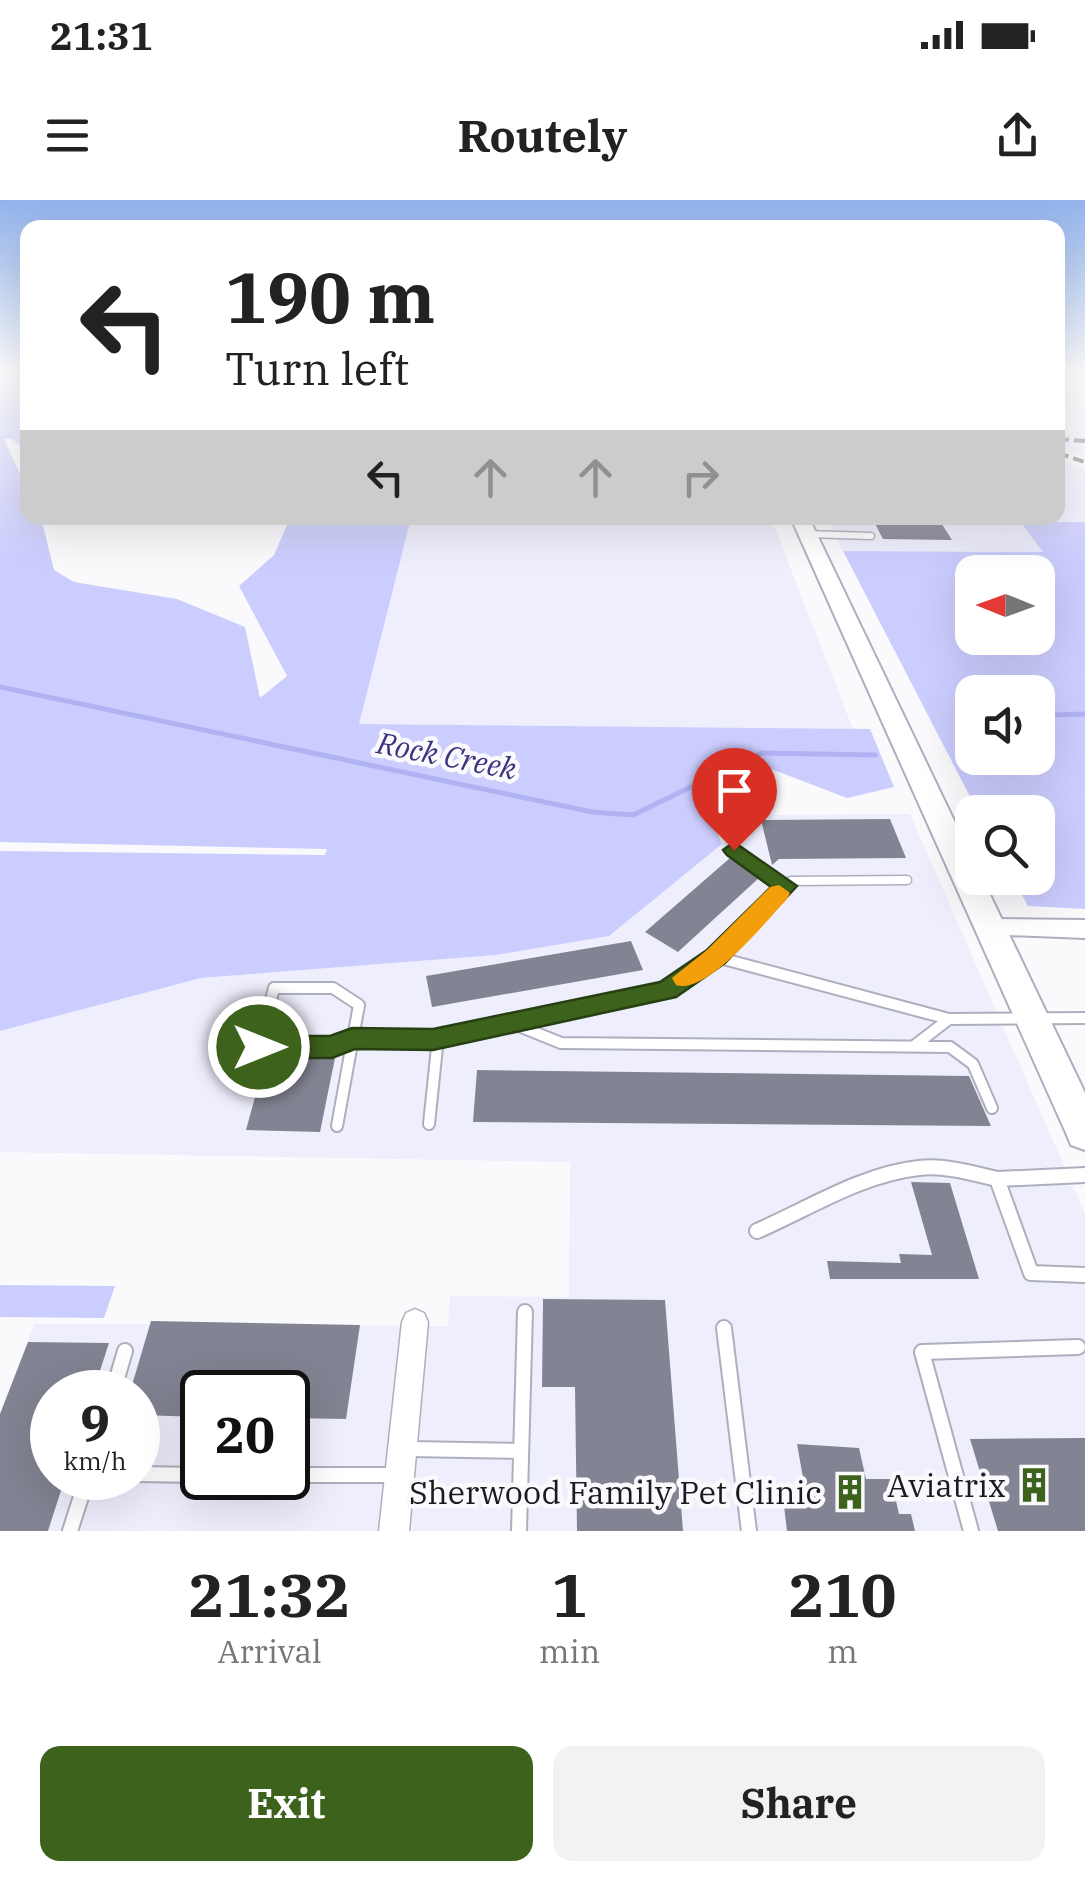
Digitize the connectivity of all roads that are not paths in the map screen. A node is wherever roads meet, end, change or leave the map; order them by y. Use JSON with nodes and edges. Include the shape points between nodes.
{"nodes":[{"id":1,"x":804,"y":526,"type":"edge"},
{"id":2,"x":871,"y":536,"type":"dead end"},
{"id":3,"x":734,"y":850,"type":"dead end"},
{"id":4,"x":908,"y":880,"type":"dead end"},
{"id":5,"x":786,"y":886,"type":"junction"},
{"id":6,"x":990,"y":928,"type":"junction"},
{"id":7,"x":1085,"y":929,"type":"edge"},
{"id":8,"x":716,"y":957,"type":"junction"},
{"id":9,"x":1032,"y":1018,"type":"junction"},
{"id":10,"x":1085,"y":1018,"type":"edge"},
{"id":11,"x":949,"y":1019,"type":"junction"},
{"id":12,"x":511,"y":1023,"type":"junction"},
{"id":13,"x":352,"y":1038,"type":"junction"},
{"id":14,"x":438,"y":1038,"type":"junction"},
{"id":15,"x":914,"y":1046,"type":"junction"},
{"id":16,"x":992,"y":1108,"type":"dead end"},
{"id":17,"x":429,"y":1124,"type":"dead end"},
{"id":18,"x":336,"y":1126,"type":"dead end"},
{"id":19,"x":1085,"y":1134,"type":"edge"},
{"id":20,"x":1085,"y":1175,"type":"edge"},
{"id":21,"x":997,"y":1179,"type":"junction"},
{"id":22,"x":757,"y":1232,"type":"dead end"},
{"id":23,"x":1085,"y":1275,"type":"edge"},
{"id":24,"x":525,"y":1312,"type":"dead end"},
{"id":25,"x":414,"y":1322,"type":"dead end"},
{"id":26,"x":724,"y":1328,"type":"dead end"},
{"id":27,"x":1078,"y":1347,"type":"dead end"},
{"id":28,"x":126,"y":1351,"type":"dead end"},
{"id":29,"x":120,"y":1370,"type":"edge"},
{"id":30,"x":521,"y":1452,"type":"junction"},
{"id":31,"x":401,"y":1462,"type":"junction"},
{"id":32,"x":310,"y":1472,"type":"edge"},
{"id":33,"x":79,"y":1500,"type":"edge"},
{"id":34,"x":70,"y":1531,"type":"edge"},
{"id":35,"x":394,"y":1531,"type":"edge"},
{"id":36,"x":518,"y":1531,"type":"edge"},
{"id":37,"x":749,"y":1531,"type":"edge"},
{"id":38,"x":972,"y":1531,"type":"edge"}],
"edges":[{"from":1,"to":2,"type":"lane"},
{"from":1,"to":6,"type":"highway"},
{"from":3,"to":5,"type":"lane"},
{"from":4,"to":5,"type":"lane"},
{"from":5,"to":8,"type":"lane"},
{"from":6,"to":7,"type":"street"},
{"from":6,"to":9,"type":"highway"},
{"from":8,"to":11,"type":"lane"},
{"from":8,"to":12,"type":"lane","via":[[667,990]]},
{"from":9,"to":10,"type":"lane"},
{"from":9,"to":11,"type":"lane"},
{"from":9,"to":19,"type":"highway"},
{"from":11,"to":15,"type":"lane"},
{"from":12,"to":14,"type":"lane"},
{"from":12,"to":15,"type":"lane","via":[[561,1043]]},
{"from":13,"to":13,"type":"lane","via":[[332,1047],[259,1047],[274,988],[332,988],[359,1005]]},
{"from":13,"to":14,"type":"lane"},
{"from":13,"to":18,"type":"lane"},
{"from":14,"to":17,"type":"lane"},
{"from":15,"to":16,"type":"lane","via":[[966,1053],[978,1065]]},
{"from":20,"to":21,"type":"lane"},
{"from":21,"to":22,"type":"lane","via":[[918,1168],[877,1178]]},
{"from":21,"to":23,"type":"lane","via":[[1032,1274]]},
{"from":24,"to":30,"type":"lane"},
{"from":25,"to":31,"type":"street"},
{"from":26,"to":37,"type":"lane"},
{"from":27,"to":38,"type":"lane","via":[[922,1352]]},
{"from":28,"to":29,"type":"lane"},
{"from":30,"to":31,"type":"lane"},
{"from":30,"to":36,"type":"lane"},
{"from":31,"to":32,"type":"lane"},
{"from":31,"to":35,"type":"street"},
{"from":33,"to":34,"type":"lane"}]}
